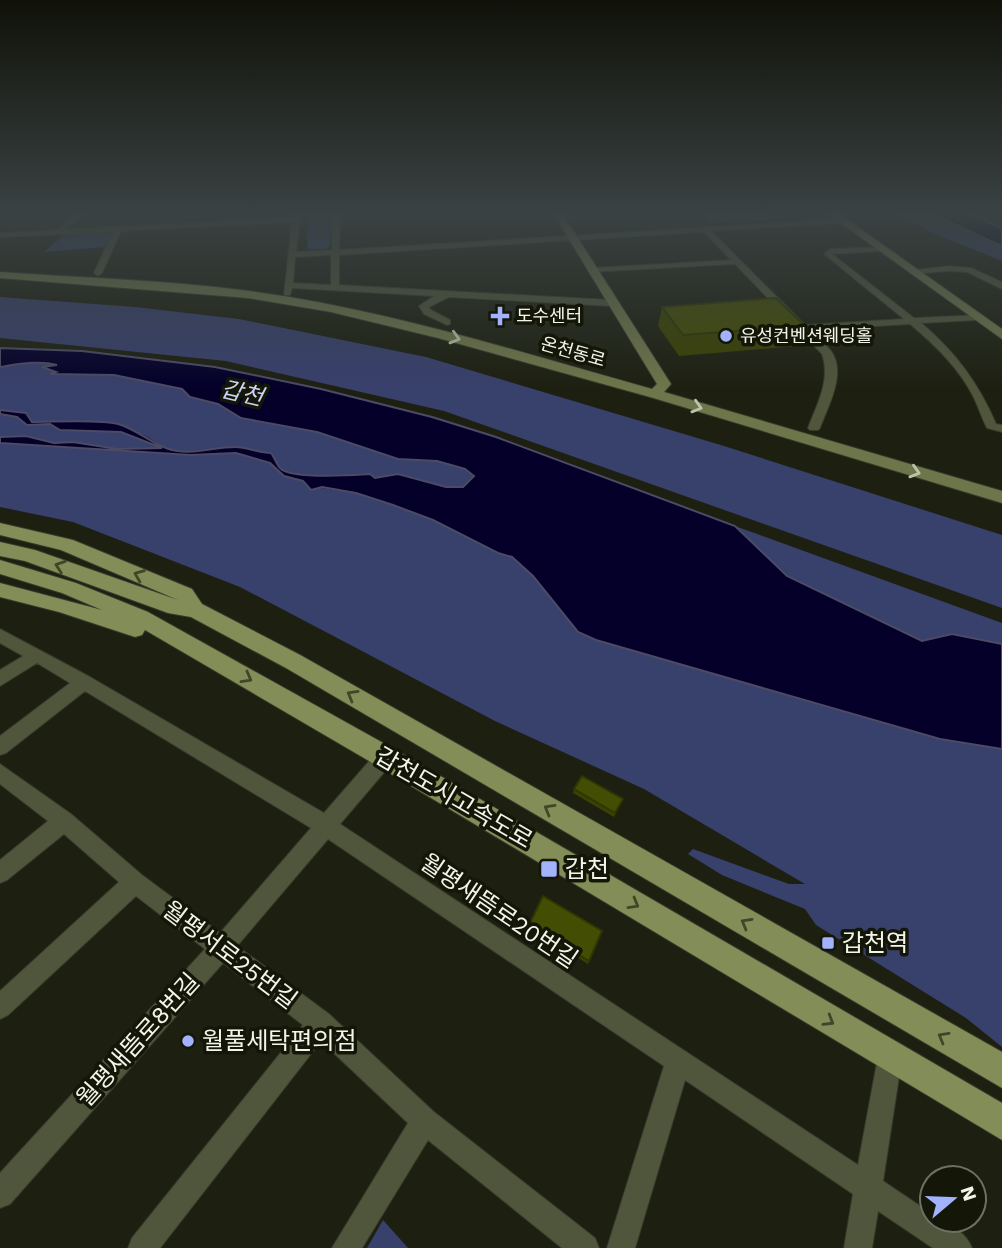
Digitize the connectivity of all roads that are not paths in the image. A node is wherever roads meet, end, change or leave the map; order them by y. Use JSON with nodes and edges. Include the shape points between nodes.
{"nodes":[{"id":1,"x":64,"y":271,"type":"edge"},
{"id":2,"x":290,"y":271,"type":"edge"},
{"id":3,"x":335,"y":271,"type":"edge"},
{"id":4,"x":592,"y":271,"type":"edge"},
{"id":5,"x":745,"y":271,"type":"edge"},
{"id":6,"x":850,"y":271,"type":"edge"},
{"id":7,"x":912,"y":271,"type":"edge"},
{"id":8,"x":978,"y":271,"type":"edge"},
{"id":9,"x":98,"y":273,"type":"joint"},
{"id":10,"x":0,"y":275,"type":"edge"},
{"id":11,"x":1002,"y":286,"type":"edge"},
{"id":12,"x":335,"y":287,"type":"junction"},
{"id":13,"x":286,"y":291,"type":"junction"},
{"id":14,"x":456,"y":294,"type":"junction"},
{"id":15,"x":611,"y":303,"type":"junction"},
{"id":16,"x":977,"y":317,"type":"junction"},
{"id":17,"x":914,"y":321,"type":"junction"},
{"id":18,"x":447,"y":322,"type":"junction"},
{"id":19,"x":802,"y":328,"type":"junction"},
{"id":20,"x":1002,"y":335,"type":"edge"},
{"id":21,"x":659,"y":389,"type":"junction"},
{"id":22,"x":814,"y":428,"type":"junction"},
{"id":23,"x":1002,"y":429,"type":"edge"},
{"id":24,"x":1002,"y":482,"type":"edge"},
{"id":25,"x":1002,"y":497,"type":"edge"},
{"id":26,"x":0,"y":529,"type":"edge"},
{"id":27,"x":0,"y":549,"type":"edge"},
{"id":28,"x":0,"y":566,"type":"edge"},
{"id":29,"x":2,"y":592,"type":"edge"},
{"id":30,"x":195,"y":610,"type":"junction"},
{"id":31,"x":0,"y":635,"type":"edge"},
{"id":32,"x":187,"y":645,"type":"junction"},
{"id":33,"x":35,"y":656,"type":"junction"},
{"id":34,"x":0,"y":679,"type":"edge"},
{"id":35,"x":84,"y":681,"type":"junction"},
{"id":36,"x":0,"y":747,"type":"edge"},
{"id":37,"x":385,"y":757,"type":"junction"},
{"id":38,"x":0,"y":773,"type":"edge"},
{"id":39,"x":64,"y":821,"type":"junction"},
{"id":40,"x":325,"y":825,"type":"junction"},
{"id":41,"x":0,"y":873,"type":"edge"},
{"id":42,"x":135,"y":882,"type":"junction"},
{"id":43,"x":221,"y":948,"type":"junction"},
{"id":44,"x":0,"y":1007,"type":"edge"},
{"id":45,"x":320,"y":1024,"type":"junction"},
{"id":46,"x":890,"y":1057,"type":"junction"},
{"id":47,"x":677,"y":1063,"type":"junction"},
{"id":48,"x":1002,"y":1072,"type":"edge"},
{"id":49,"x":425,"y":1121,"type":"junction"},
{"id":50,"x":1002,"y":1124,"type":"edge"},
{"id":51,"x":868,"y":1186,"type":"junction"},
{"id":52,"x":0,"y":1194,"type":"edge"},
{"id":53,"x":142,"y":1248,"type":"edge"},
{"id":54,"x":346,"y":1248,"type":"edge"},
{"id":55,"x":585,"y":1248,"type":"edge"},
{"id":56,"x":621,"y":1248,"type":"edge"},
{"id":57,"x":858,"y":1248,"type":"edge"},
{"id":58,"x":958,"y":1248,"type":"edge"}],
"edges":[{"from":1,"to":9,"type":"main road","name":"온천동로"},
{"from":2,"to":13,"type":"street"},
{"from":3,"to":12,"type":"street"},
{"from":4,"to":15,"type":"main road"},
{"from":5,"to":19,"type":"street"},
{"from":6,"to":17,"type":"street"},
{"from":7,"to":16,"type":"main road"},
{"from":8,"to":11,"type":"street"},
{"from":9,"to":13,"type":"main road","name":"온천동로"},
{"from":10,"to":13,"type":"main road","name":"온천동로"},
{"from":12,"to":13,"type":"street"},
{"from":12,"to":14,"type":"street"},
{"from":13,"to":18,"type":"main road","name":"온천동로"},
{"from":13,"to":21,"type":"main road","name":"온천동로","one_way":true},
{"from":14,"to":15,"type":"street"},
{"from":14,"to":18,"type":"street","via":[[435,298],[424,306]]},
{"from":15,"to":21,"type":"main road"},
{"from":16,"to":17,"type":"street"},
{"from":16,"to":20,"type":"main road"},
{"from":17,"to":19,"type":"street"},
{"from":17,"to":23,"type":"street","via":[[951,356],[984,405],[991,426]]},
{"from":18,"to":21,"type":"main road","name":"온천동로"},
{"from":19,"to":22,"type":"street","via":[[831,360],[830,382]]},
{"from":21,"to":22,"type":"main road","name":"온천동로"},
{"from":21,"to":25,"type":"main road","name":"온천동로","one_way":true},
{"from":22,"to":24,"type":"main road","name":"온천동로"},
{"from":30,"to":26,"type":"main road","one_way":true,"via":[[185,594],[66,545]]},
{"from":30,"to":27,"type":"main road","name":"갑천도시고속도로","one_way":true},
{"from":28,"to":32,"type":"main road","name":"갑천도시고속도로","via":[[141,618]]},
{"from":29,"to":32,"type":"main road","via":[[61,605]]},
{"from":48,"to":30,"type":"main road","name":"갑천도시고속도로","one_way":true,"via":[[306,669]]},
{"from":31,"to":33,"type":"street","name":"월평새뜸로20번길"},
{"from":32,"to":37,"type":"main road","name":"갑천도시고속도로","one_way":true},
{"from":33,"to":34,"type":"street"},
{"from":33,"to":35,"type":"street","name":"월평새뜸로20번길"},
{"from":35,"to":36,"type":"street"},
{"from":35,"to":40,"type":"street","name":"월평새뜸로20번길"},
{"from":37,"to":40,"type":"street","name":"월평새뜸로8번길"},
{"from":37,"to":46,"type":"main road","name":"갑천도시고속도로","one_way":true},
{"from":38,"to":39,"type":"street","name":"월평서로25번길"},
{"from":39,"to":41,"type":"street"},
{"from":39,"to":42,"type":"street","name":"월평서로25번길"},
{"from":40,"to":43,"type":"street","name":"월평새뜸로8번길"},
{"from":40,"to":47,"type":"street","name":"월평새뜸로20번길"},
{"from":42,"to":43,"type":"street","name":"월평서로25번길"},
{"from":42,"to":44,"type":"street"},
{"from":43,"to":45,"type":"street","name":"월평서로25번길"},
{"from":43,"to":52,"type":"street","name":"월평새뜸로8번길"},
{"from":45,"to":49,"type":"street","name":"월평서로25번길"},
{"from":45,"to":53,"type":"street"},
{"from":46,"to":50,"type":"main road","name":"갑천도시고속도로"},
{"from":46,"to":51,"type":"street"},
{"from":47,"to":51,"type":"street","name":"월평새뜸로20번길"},
{"from":47,"to":56,"type":"street"},
{"from":49,"to":54,"type":"street"},
{"from":49,"to":55,"type":"street","name":"월평서로25번길"},
{"from":51,"to":57,"type":"street"},
{"from":51,"to":58,"type":"street","name":"월평새뜸로20번길"}]}
